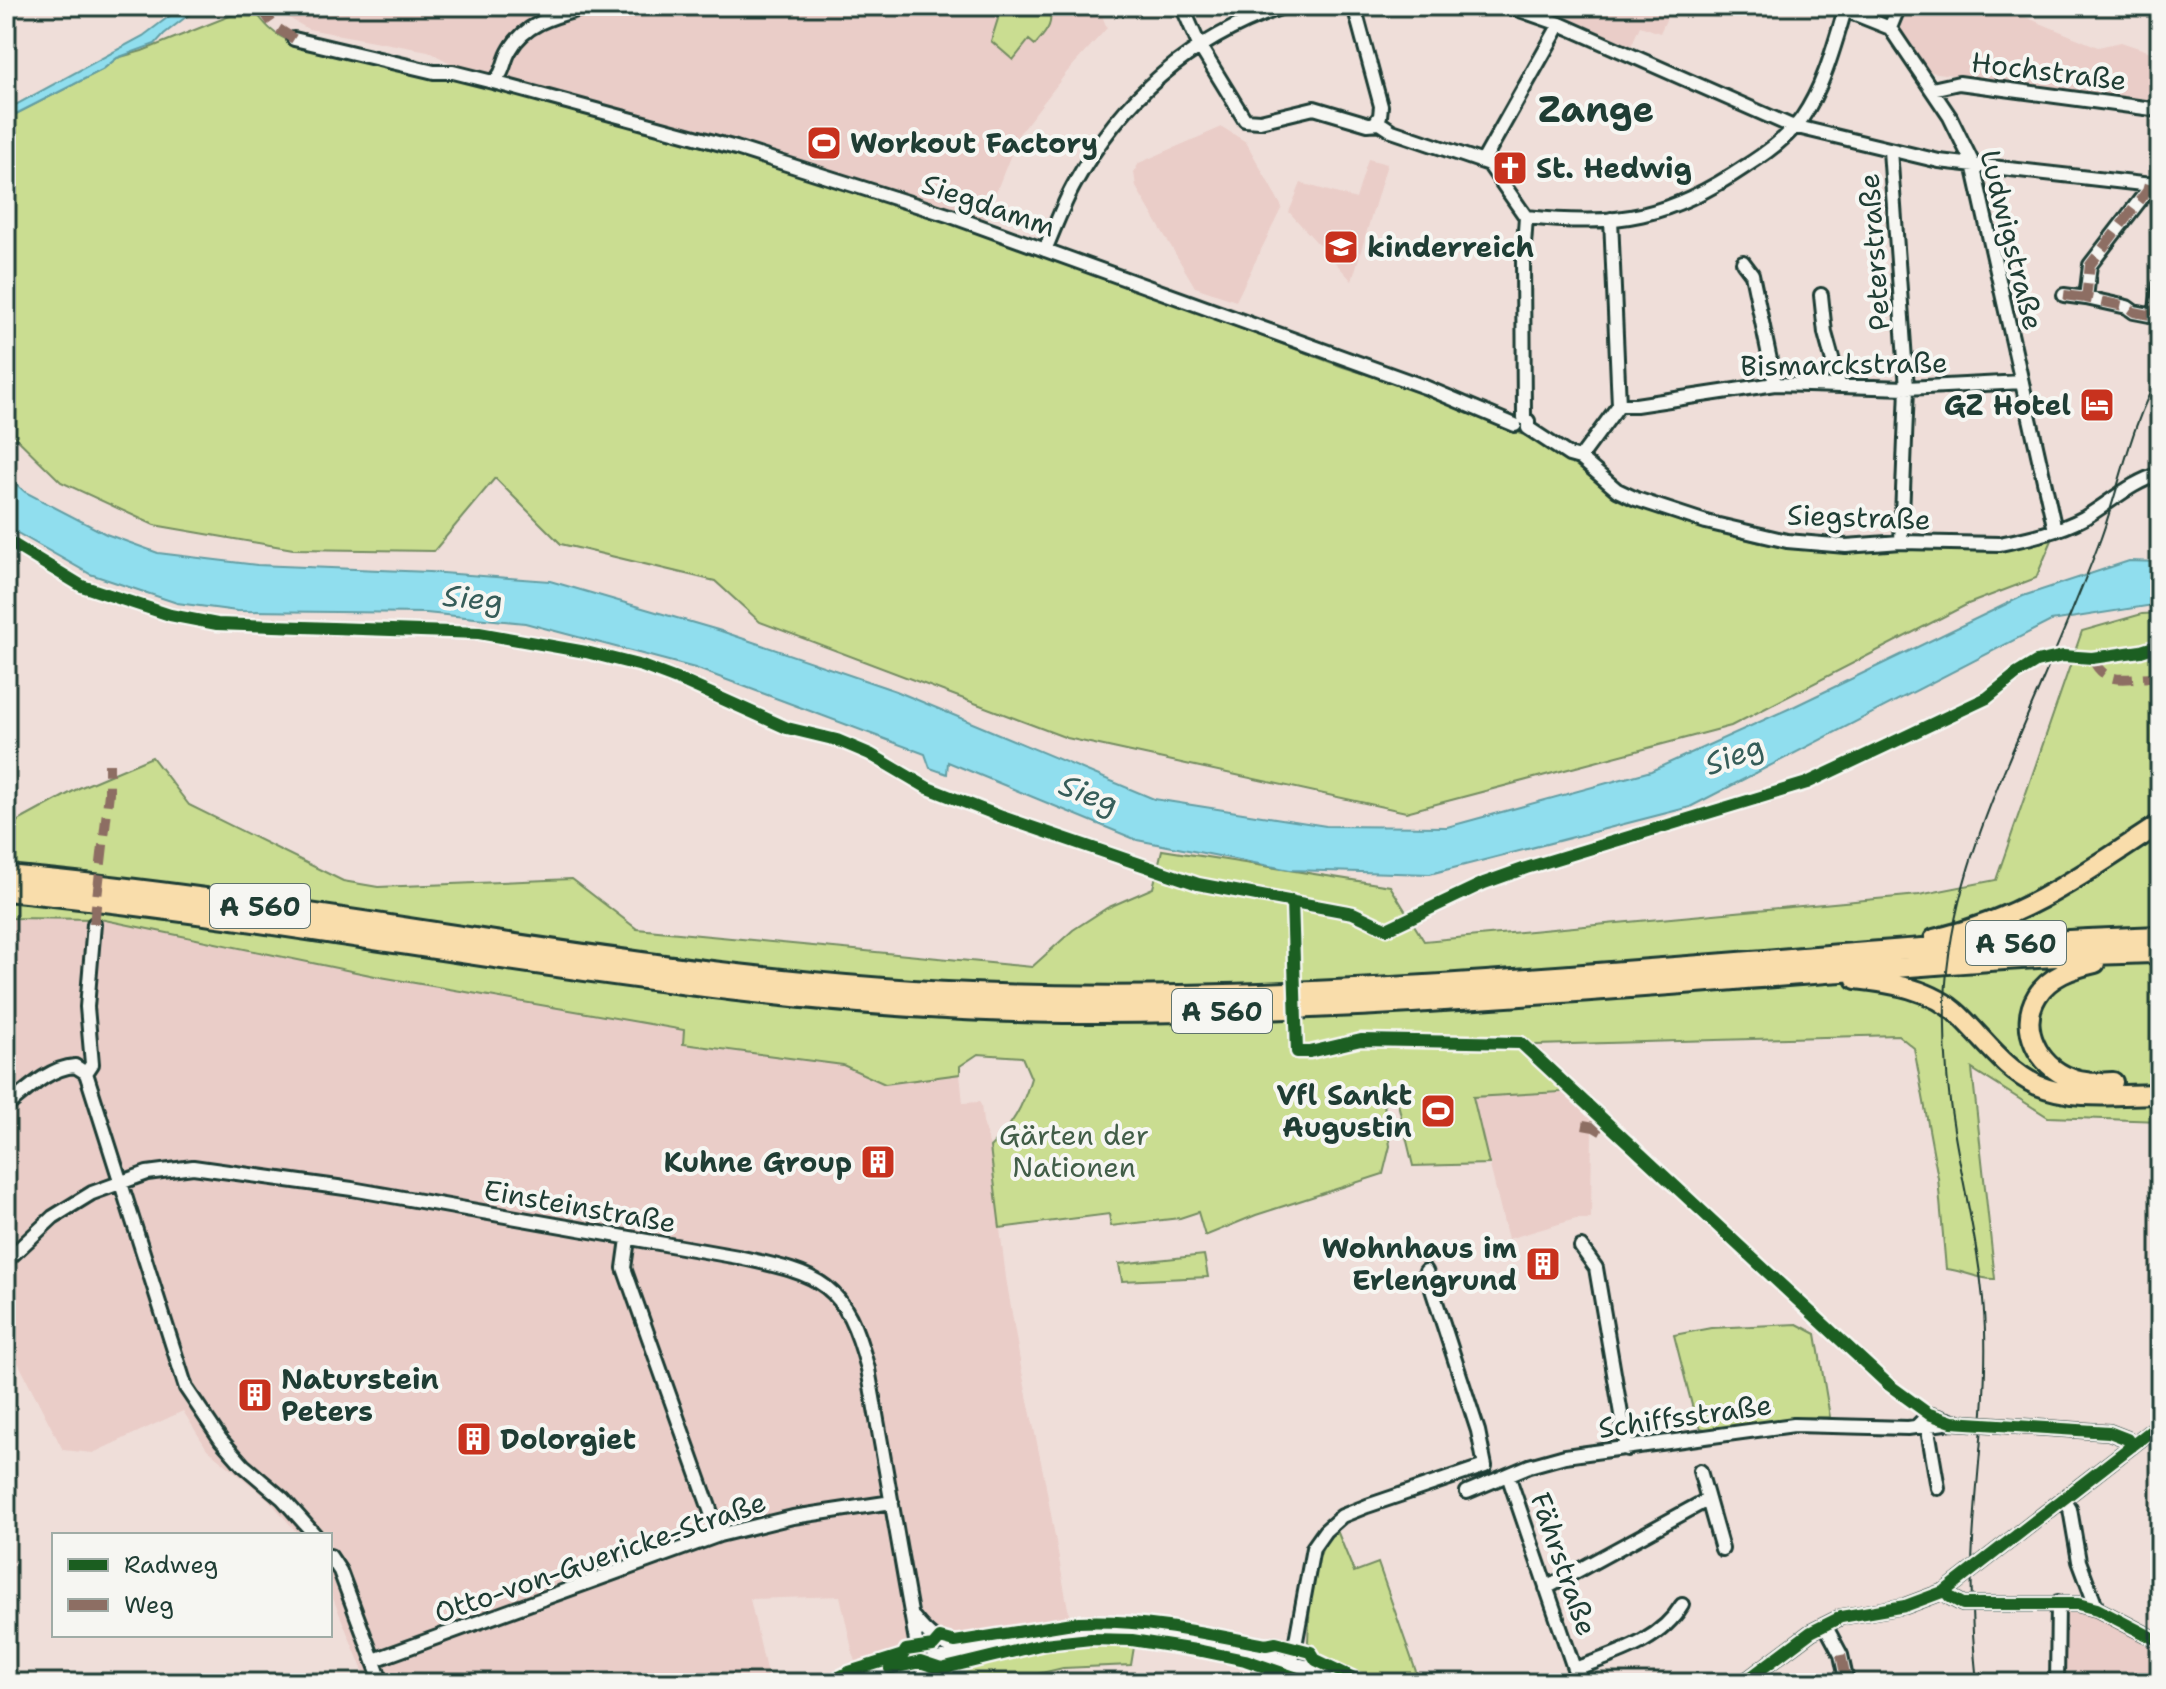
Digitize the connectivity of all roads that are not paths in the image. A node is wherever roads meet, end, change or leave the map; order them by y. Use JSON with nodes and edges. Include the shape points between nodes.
{"nodes":[{"id":1,"x":591,"y":6,"type":"edge"},
{"id":2,"x":1182,"y":6,"type":"edge"},
{"id":3,"x":1286,"y":6,"type":"edge"},
{"id":4,"x":1354,"y":6,"type":"edge"},
{"id":5,"x":1508,"y":6,"type":"edge"},
{"id":6,"x":1899,"y":6,"type":"edge"},
{"id":7,"x":1560,"y":24,"type":"junction"},
{"id":8,"x":1890,"y":28,"type":"junction"},
{"id":9,"x":294,"y":39,"type":"dead end"},
{"id":10,"x":1199,"y":45,"type":"junction"},
{"id":11,"x":493,"y":82,"type":"junction"},
{"id":12,"x":1932,"y":89,"type":"junction"},
{"id":13,"x":2160,"y":110,"type":"edge"},
{"id":14,"x":1375,"y":123,"type":"junction"},
{"id":15,"x":1794,"y":126,"type":"junction"},
{"id":16,"x":1890,"y":150,"type":"junction"},
{"id":17,"x":1483,"y":161,"type":"junction"},
{"id":18,"x":1973,"y":164,"type":"junction"},
{"id":19,"x":2155,"y":185,"type":"edge"},
{"id":20,"x":1526,"y":217,"type":"junction"},
{"id":21,"x":1611,"y":219,"type":"junction"},
{"id":22,"x":1045,"y":250,"type":"junction"},
{"id":23,"x":1743,"y":262,"type":"dead end"},
{"id":24,"x":2160,"y":284,"type":"edge"},
{"id":25,"x":1821,"y":295,"type":"dead end"},
{"id":26,"x":2064,"y":295,"type":"dead end"},
{"id":27,"x":2086,"y":298,"type":"junction"},
{"id":28,"x":2157,"y":317,"type":"edge"},
{"id":29,"x":2022,"y":382,"type":"junction"},
{"id":30,"x":1775,"y":384,"type":"junction"},
{"id":31,"x":1839,"y":384,"type":"junction"},
{"id":32,"x":1907,"y":388,"type":"junction"},
{"id":33,"x":1619,"y":405,"type":"junction"},
{"id":34,"x":1522,"y":423,"type":"junction"},
{"id":35,"x":1580,"y":458,"type":"junction"},
{"id":36,"x":2156,"y":475,"type":"edge"},
{"id":37,"x":2055,"y":530,"type":"junction"},
{"id":38,"x":1901,"y":542,"type":"junction"},
{"id":39,"x":2160,"y":824,"type":"edge"},
{"id":40,"x":6,"y":864,"type":"edge"},
{"id":41,"x":6,"y":875,"type":"edge"},
{"id":42,"x":127,"y":887,"type":"junction"},
{"id":43,"x":6,"y":891,"type":"edge"},
{"id":44,"x":65,"y":897,"type":"junction"},
{"id":45,"x":6,"y":898,"type":"edge"},
{"id":46,"x":94,"y":924,"type":"dead end"},
{"id":47,"x":2160,"y":936,"type":"edge"},
{"id":48,"x":1873,"y":951,"type":"junction"},
{"id":49,"x":2160,"y":954,"type":"edge"},
{"id":50,"x":1813,"y":974,"type":"junction"},
{"id":51,"x":86,"y":1073,"type":"junction"},
{"id":52,"x":2160,"y":1081,"type":"edge"},
{"id":53,"x":2160,"y":1094,"type":"edge"},
{"id":54,"x":6,"y":1107,"type":"edge"},
{"id":55,"x":121,"y":1181,"type":"junction"},
{"id":56,"x":628,"y":1239,"type":"junction"},
{"id":57,"x":1581,"y":1247,"type":"dead end"},
{"id":58,"x":6,"y":1261,"type":"edge"},
{"id":59,"x":1426,"y":1271,"type":"dead end"},
{"id":60,"x":1925,"y":1421,"type":"junction"},
{"id":61,"x":2160,"y":1424,"type":"edge"},
{"id":62,"x":2132,"y":1446,"type":"junction"},
{"id":63,"x":1627,"y":1449,"type":"junction"},
{"id":64,"x":1700,"y":1471,"type":"dead end"},
{"id":65,"x":1508,"y":1475,"type":"junction"},
{"id":66,"x":1938,"y":1488,"type":"dead end"},
{"id":67,"x":1467,"y":1492,"type":"dead end"},
{"id":68,"x":2064,"y":1499,"type":"junction"},
{"id":69,"x":1707,"y":1500,"type":"junction"},
{"id":70,"x":892,"y":1502,"type":"junction"},
{"id":71,"x":313,"y":1533,"type":"edge"},
{"id":72,"x":719,"y":1535,"type":"junction"},
{"id":73,"x":1722,"y":1549,"type":"dead end"},
{"id":74,"x":332,"y":1559,"type":"edge"},
{"id":75,"x":1546,"y":1588,"type":"junction"},
{"id":76,"x":1945,"y":1591,"type":"junction"},
{"id":77,"x":2058,"y":1602,"type":"junction"},
{"id":78,"x":1682,"y":1605,"type":"dead end"},
{"id":79,"x":2097,"y":1609,"type":"junction"},
{"id":80,"x":912,"y":1616,"type":"junction"},
{"id":81,"x":1825,"y":1625,"type":"junction"},
{"id":82,"x":2160,"y":1639,"type":"edge"},
{"id":83,"x":960,"y":1651,"type":"junction"},
{"id":84,"x":374,"y":1660,"type":"junction"},
{"id":85,"x":920,"y":1662,"type":"junction"},
{"id":86,"x":1292,"y":1662,"type":"junction"},
{"id":87,"x":1575,"y":1669,"type":"junction"},
{"id":88,"x":382,"y":1683,"type":"edge"},
{"id":89,"x":844,"y":1683,"type":"edge"},
{"id":90,"x":926,"y":1683,"type":"edge"},
{"id":91,"x":1343,"y":1683,"type":"edge"},
{"id":92,"x":1579,"y":1683,"type":"edge"},
{"id":93,"x":1743,"y":1683,"type":"edge"},
{"id":94,"x":1847,"y":1683,"type":"edge"},
{"id":95,"x":2057,"y":1683,"type":"edge"}],
"edges":[{"from":1,"to":11,"type":"street","via":[[556,15],[525,33],[509,50],[501,76]]},
{"from":2,"to":10,"type":"street"},
{"from":3,"to":10,"type":"street"},
{"from":4,"to":14,"type":"street","via":[[1381,106]]},
{"from":5,"to":7,"type":"street"},
{"from":6,"to":8,"type":"street"},
{"from":7,"to":15,"type":"street"},
{"from":7,"to":17,"type":"street"},
{"from":8,"to":12,"type":"street","name":"Ludwigstraße"},
{"from":8,"to":15,"type":"street","via":[[1845,10],[1822,77]]},
{"from":9,"to":11,"type":"street","name":"Siegdamm"},
{"from":10,"to":14,"type":"street","via":[[1245,120],[1314,108]]},
{"from":10,"to":22,"type":"street","via":[[1166,70],[1108,132],[1074,184]]},
{"from":11,"to":22,"type":"street","name":"Siegdamm","via":[[787,163]]},
{"from":12,"to":13,"type":"street","name":"Hochstraße","via":[[1959,83]]},
{"from":12,"to":18,"type":"street","name":"Ludwigstraße"},
{"from":14,"to":17,"type":"street"},
{"from":15,"to":16,"type":"street"},
{"from":15,"to":21,"type":"street","via":[[1759,157],[1696,197],[1663,211]]},
{"from":16,"to":18,"type":"street"},
{"from":16,"to":32,"type":"street","name":"Peterstraße"},
{"from":17,"to":20,"type":"street"},
{"from":18,"to":19,"type":"street"},
{"from":18,"to":29,"type":"street","name":"Ludwigstraße"},
{"from":19,"to":27,"type":"street","via":[[2090,265]]},
{"from":20,"to":21,"type":"street"},
{"from":20,"to":34,"type":"street"},
{"from":21,"to":33,"type":"street"},
{"from":22,"to":34,"type":"street","name":"Siegdamm"},
{"from":23,"to":30,"type":"street","via":[[1752,274]]},
{"from":24,"to":28,"type":"street"},
{"from":25,"to":31,"type":"street"},
{"from":26,"to":27,"type":"street"},
{"from":27,"to":28,"type":"street"},
{"from":29,"to":32,"type":"street","name":"Bismarckstraße"},
{"from":29,"to":37,"type":"street","name":"Ludwigstraße"},
{"from":30,"to":31,"type":"street","name":"Bismarckstraße"},
{"from":30,"to":33,"type":"street","name":"Bismarckstraße"},
{"from":31,"to":32,"type":"street","name":"Bismarckstraße"},
{"from":32,"to":38,"type":"street","name":"Peterstraße"},
{"from":33,"to":35,"type":"street"},
{"from":34,"to":35,"type":"street","name":"Siegstraße"},
{"from":35,"to":38,"type":"street","name":"Siegstraße","via":[[1617,490],[1706,522],[1787,541],[1846,546]]},
{"from":36,"to":37,"type":"street","name":"Siegstraße"},
{"from":37,"to":38,"type":"street","name":"Siegstraße","via":[[2000,544]]},
{"from":39,"to":48,"type":"highway","via":[[2056,892],[2008,916],[1969,931]]},
{"from":40,"to":42,"type":"highway"},
{"from":41,"to":42,"type":"highway","number":"A 560"},
{"from":42,"to":48,"type":"highway","number":"A 560","via":[[750,975],[994,994],[1309,992]]},
{"from":43,"to":44,"type":"highway","number":"A 560"},
{"from":44,"to":45,"type":"highway"},
{"from":44,"to":50,"type":"highway","number":"A 560","via":[[750,992],[1044,1012],[1270,1010]]},
{"from":46,"to":51,"type":"street","via":[[87,1007],[92,1064]]},
{"from":47,"to":48,"type":"highway","number":"A 560"},
{"from":49,"to":50,"type":"highway","number":"A 560"},
{"from":49,"to":52,"type":"highway","via":[[2094,963],[2053,979],[2037,995],[2029,1028],[2035,1049],[2070,1079]]},
{"from":50,"to":53,"type":"highway","via":[[1893,984],[1938,1000],[2011,1068],[2038,1085],[2081,1095]]},
{"from":51,"to":54,"type":"street","via":[[75,1066],[63,1068]]},
{"from":51,"to":55,"type":"street"},
{"from":55,"to":56,"type":"street","name":"Einsteinstraße","via":[[167,1170],[213,1169]]},
{"from":55,"to":58,"type":"street","name":"Einsteinstraße","via":[[63,1210]]},
{"from":55,"to":71,"type":"street","via":[[186,1388],[221,1440]]},
{"from":56,"to":70,"type":"street","name":"Einsteinstraße","via":[[786,1267],[836,1294],[861,1342]]},
{"from":56,"to":72,"type":"street","via":[[624,1268]]},
{"from":57,"to":63,"type":"street","via":[[1596,1268]]},
{"from":59,"to":86,"type":"street","via":[[1485,1466],[1342,1516],[1325,1531],[1313,1548]]},
{"from":60,"to":62,"type":"street","name":"Schiffsstraße","via":[[2109,1432]]},
{"from":60,"to":63,"type":"street","name":"Schiffsstraße","via":[[1794,1425]]},
{"from":60,"to":66,"type":"street"},
{"from":61,"to":62,"type":"street"},
{"from":62,"to":68,"type":"street"},
{"from":63,"to":65,"type":"street","name":"Schiffsstraße","via":[[1565,1456]]},
{"from":64,"to":69,"type":"street"},
{"from":65,"to":67,"type":"street","name":"Schiffsstraße"},
{"from":65,"to":75,"type":"street","name":"Fährstraße"},
{"from":68,"to":76,"type":"street"},
{"from":68,"to":79,"type":"street"},
{"from":69,"to":73,"type":"street"},
{"from":69,"to":75,"type":"street"},
{"from":70,"to":72,"type":"street","name":"Otto-von-Guericke-Straße"},
{"from":70,"to":80,"type":"street","name":"Einsteinstraße"},
{"from":72,"to":84,"type":"street","name":"Otto-von-Guericke-Straße"},
{"from":74,"to":84,"type":"street"},
{"from":75,"to":87,"type":"street","name":"Fährstraße"},
{"from":76,"to":77,"type":"street","via":[[1963,1604]]},
{"from":76,"to":81,"type":"street"},
{"from":77,"to":79,"type":"street"},
{"from":77,"to":95,"type":"street"},
{"from":78,"to":87,"type":"street","name":"Fährstraße","via":[[1642,1644]]},
{"from":79,"to":82,"type":"street"},
{"from":80,"to":83,"type":"street","via":[[937,1642]]},
{"from":80,"to":85,"type":"street","name":"Einsteinstraße"},
{"from":81,"to":93,"type":"street"},
{"from":81,"to":94,"type":"street","via":[[1841,1655]]},
{"from":83,"to":85,"type":"street"},
{"from":83,"to":86,"type":"street","via":[[1080,1629],[1121,1629]]},
{"from":84,"to":88,"type":"street"},
{"from":85,"to":89,"type":"street"},
{"from":85,"to":90,"type":"street","name":"Einsteinstraße"},
{"from":86,"to":91,"type":"street"},
{"from":87,"to":92,"type":"street","name":"Fährstraße"}]}
